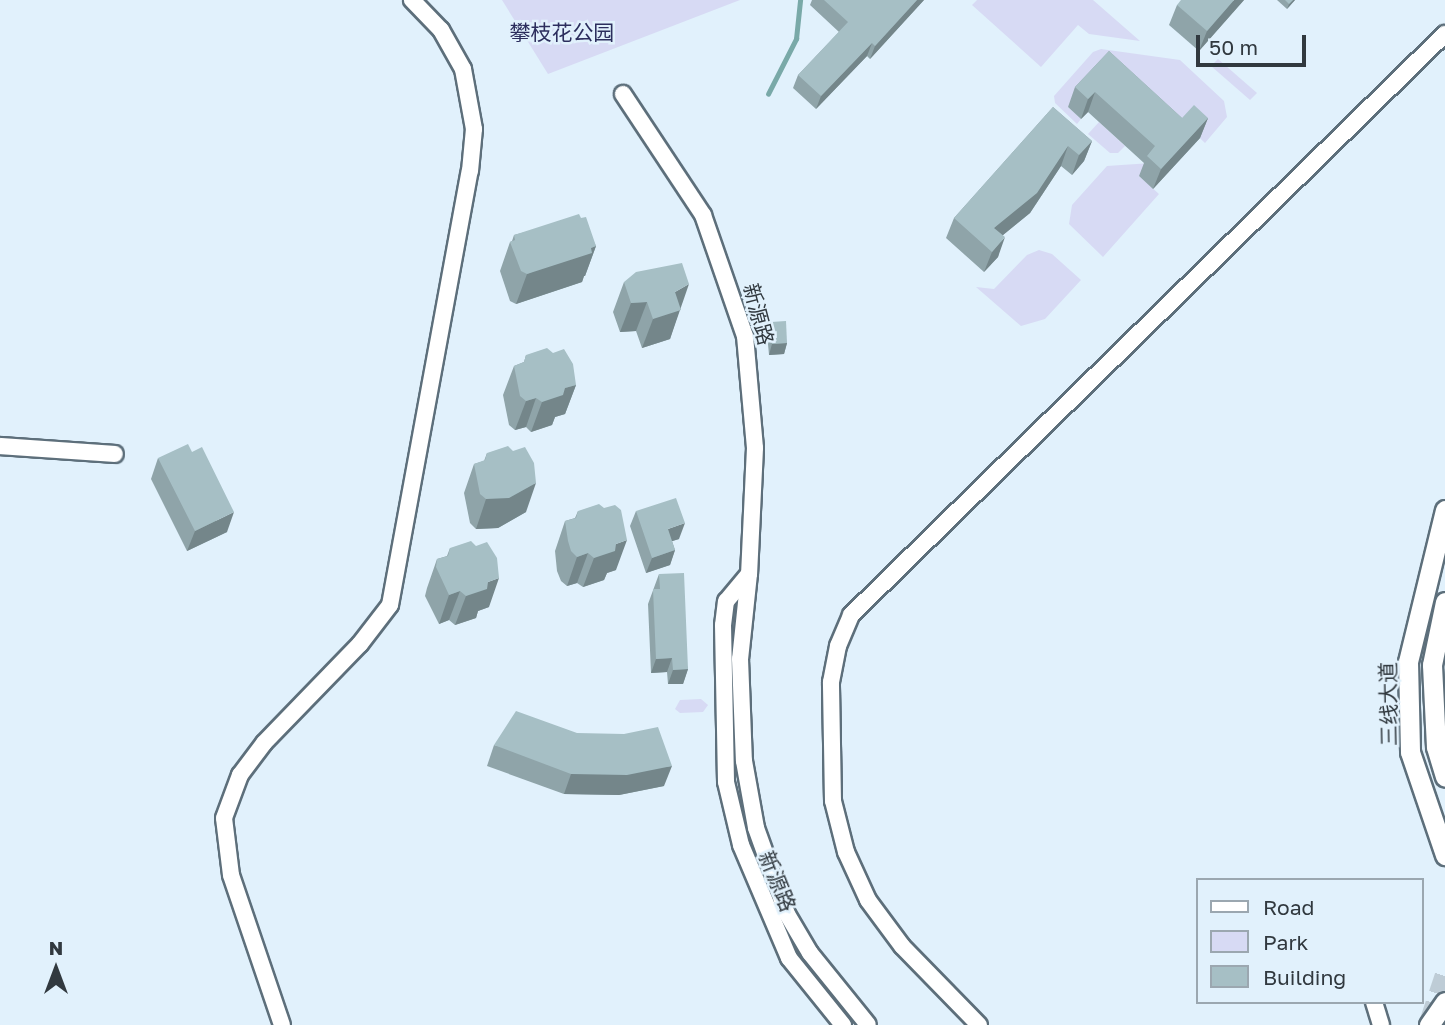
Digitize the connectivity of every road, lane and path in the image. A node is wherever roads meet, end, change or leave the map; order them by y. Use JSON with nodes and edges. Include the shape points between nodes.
{"nodes":[{"id":1,"x":412,"y":0,"type":"edge"},
{"id":2,"x":1445,"y":34,"type":"edge"},
{"id":3,"x":623,"y":94,"type":"dead end"},
{"id":4,"x":0,"y":446,"type":"edge"},
{"id":5,"x":115,"y":454,"type":"dead end"},
{"id":6,"x":1445,"y":510,"type":"edge"},
{"id":7,"x":750,"y":573,"type":"junction"},
{"id":8,"x":1445,"y":602,"type":"edge"},
{"id":9,"x":1445,"y":777,"type":"edge"},
{"id":10,"x":1445,"y":855,"type":"edge"},
{"id":11,"x":1375,"y":1004,"type":"edge"},
{"id":12,"x":282,"y":1025,"type":"edge"},
{"id":13,"x":843,"y":1025,"type":"edge"},
{"id":14,"x":868,"y":1025,"type":"edge"},
{"id":15,"x":979,"y":1025,"type":"edge"},
{"id":16,"x":1381,"y":1025,"type":"edge"}],
"edges":[{"from":1,"to":12,"type":"street","via":[[442,30],[463,69],[474,129],[469,181],[390,605],[360,644],[264,743],[240,775],[224,818],[230,875]]},
{"from":2,"to":15,"type":"street","via":[[851,615],[838,646],[830,695],[833,801],[846,852],[868,900],[902,947]]},
{"from":3,"to":7,"type":"street","name":"新源路","via":[[703,215],[746,335],[755,448]]},
{"from":4,"to":5,"type":"street"},
{"from":6,"to":10,"type":"main road","name":"三线大道","via":[[1408,662],[1410,752]]},
{"from":7,"to":13,"type":"street","name":"新源路","via":[[726,601],[723,625],[721,711],[726,782],[741,845],[784,947]]},
{"from":7,"to":14,"type":"street","name":"新源路","via":[[740,659],[744,761],[756,828],[788,914],[810,953]]},
{"from":8,"to":9,"type":"main road","via":[[1432,665],[1436,747]]},
{"from":11,"to":16,"type":"street"}]}
